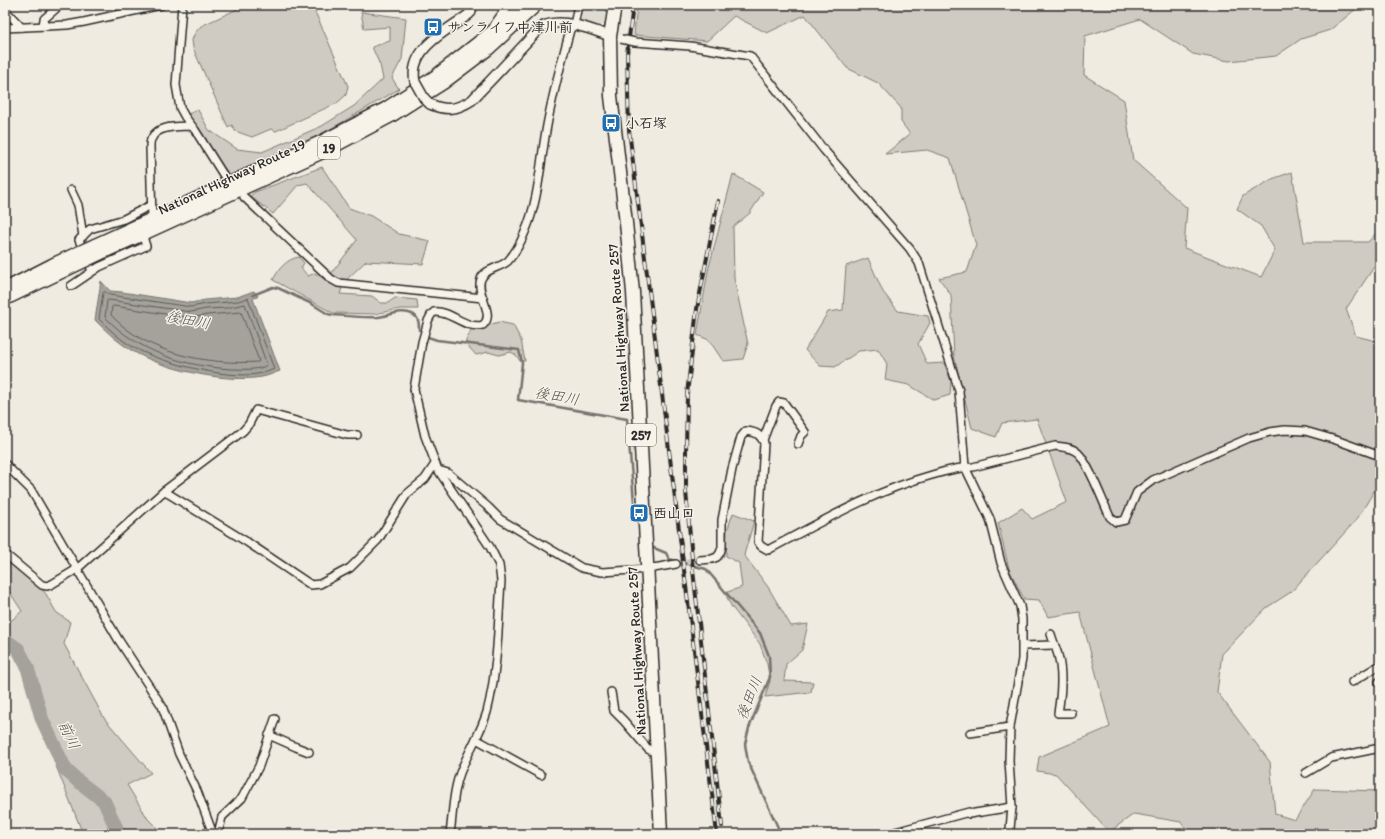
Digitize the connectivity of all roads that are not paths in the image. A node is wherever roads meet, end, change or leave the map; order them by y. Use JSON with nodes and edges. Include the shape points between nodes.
{"nodes":[{"id":1,"x":60,"y":5,"type":"edge"},
{"id":2,"x":161,"y":5,"type":"edge"},
{"id":3,"x":182,"y":5,"type":"edge"},
{"id":4,"x":508,"y":5,"type":"edge"},
{"id":5,"x":523,"y":5,"type":"edge"},
{"id":6,"x":536,"y":5,"type":"edge"},
{"id":7,"x":578,"y":5,"type":"edge"},
{"id":8,"x":615,"y":5,"type":"edge"},
{"id":9,"x":474,"y":6,"type":"edge"},
{"id":10,"x":5,"y":10,"type":"edge"},
{"id":11,"x":574,"y":25,"type":"junction"},
{"id":12,"x":43,"y":26,"type":"junction"},
{"id":13,"x":21,"y":27,"type":"junction"},
{"id":14,"x":5,"y":28,"type":"edge"},
{"id":15,"x":616,"y":38,"type":"junction"},
{"id":16,"x":480,"y":42,"type":"junction"},
{"id":17,"x":192,"y":126,"type":"junction"},
{"id":18,"x":224,"y":176,"type":"dead end"},
{"id":19,"x":71,"y":190,"type":"dead end"},
{"id":20,"x":244,"y":197,"type":"dead end"},
{"id":21,"x":151,"y":205,"type":"junction"},
{"id":22,"x":152,"y":219,"type":"junction"},
{"id":23,"x":142,"y":234,"type":"junction"},
{"id":24,"x":83,"y":236,"type":"junction"},
{"id":25,"x":97,"y":249,"type":"junction"},
{"id":26,"x":55,"y":269,"type":"junction"},
{"id":27,"x":92,"y":271,"type":"junction"},
{"id":28,"x":71,"y":286,"type":"dead end"},
{"id":29,"x":5,"y":289,"type":"edge"},
{"id":30,"x":483,"y":298,"type":"junction"},
{"id":31,"x":5,"y":299,"type":"edge"},
{"id":32,"x":357,"y":435,"type":"dead end"},
{"id":33,"x":763,"y":440,"type":"junction"},
{"id":34,"x":798,"y":444,"type":"dead end"},
{"id":35,"x":1380,"y":456,"type":"edge"},
{"id":36,"x":5,"y":464,"type":"edge"},
{"id":37,"x":436,"y":467,"type":"junction"},
{"id":38,"x":965,"y":467,"type":"junction"},
{"id":39,"x":164,"y":491,"type":"junction"},
{"id":40,"x":5,"y":554,"type":"edge"},
{"id":41,"x":700,"y":560,"type":"tunnel mouth"},
{"id":42,"x":676,"y":564,"type":"tunnel mouth"},
{"id":43,"x":76,"y":569,"type":"junction"},
{"id":44,"x":648,"y":569,"type":"junction"},
{"id":45,"x":1051,"y":634,"type":"dead end"},
{"id":46,"x":1054,"y":645,"type":"junction"},
{"id":47,"x":1023,"y":646,"type":"junction"},
{"id":48,"x":1380,"y":665,"type":"edge"},
{"id":49,"x":1352,"y":682,"type":"dead end"},
{"id":50,"x":611,"y":692,"type":"dead end"},
{"id":51,"x":1071,"y":713,"type":"dead end"},
{"id":52,"x":275,"y":719,"type":"dead end"},
{"id":53,"x":1010,"y":728,"type":"junction"},
{"id":54,"x":970,"y":734,"type":"dead end"},
{"id":55,"x":269,"y":735,"type":"junction"},
{"id":56,"x":476,"y":740,"type":"junction"},
{"id":57,"x":1380,"y":748,"type":"edge"},
{"id":58,"x":309,"y":752,"type":"dead end"},
{"id":59,"x":656,"y":753,"type":"junction"},
{"id":60,"x":1306,"y":773,"type":"dead end"},
{"id":61,"x":541,"y":775,"type":"dead end"},
{"id":62,"x":1012,"y":807,"type":"junction"},
{"id":63,"x":212,"y":834,"type":"edge"},
{"id":64,"x":218,"y":834,"type":"edge"},
{"id":65,"x":450,"y":834,"type":"edge"},
{"id":66,"x":661,"y":834,"type":"edge"},
{"id":67,"x":893,"y":834,"type":"edge"},
{"id":68,"x":1008,"y":834,"type":"edge"}],
"edges":[{"from":1,"to":12,"type":"street","via":[[44,19]]},
{"from":2,"to":12,"type":"street","via":[[84,22]]},
{"from":3,"to":17,"type":"street","via":[[176,84],[180,108]]},
{"from":4,"to":16,"type":"street"},
{"from":5,"to":16,"type":"highway","name":"National Highway Route 19","number":"19"},
{"from":6,"to":23,"type":"highway","name":"National Highway Route 19","number":"19","via":[[482,54],[391,116],[327,150]]},
{"from":7,"to":11,"type":"street"},
{"from":8,"to":15,"type":"highway","number":"257"},
{"from":9,"to":11,"type":"street","bridge":true,"via":[[468,15],[435,38],[416,62],[415,82],[430,104],[445,109],[455,109],[464,105],[478,94],[538,30],[557,23]]},
{"from":10,"to":13,"type":"street"},
{"from":11,"to":15,"type":"street"},
{"from":11,"to":30,"type":"street","via":[[570,30],[551,101],[535,202],[526,231],[508,261],[482,276],[480,287]]},
{"from":12,"to":13,"type":"street"},
{"from":13,"to":14,"type":"street"},
{"from":15,"to":38,"type":"street","bridge":true,"via":[[750,56],[824,150],[910,249],[919,263],[959,391]]},
{"from":15,"to":44,"type":"highway","name":"National Highway Route 257","number":"257","via":[[610,96],[633,292]]},
{"from":16,"to":22,"type":"highway","name":"National Highway Route 19","number":"19","via":[[436,76],[385,108],[321,142]]},
{"from":17,"to":18,"type":"street"},
{"from":17,"to":21,"type":"street","via":[[160,129],[152,138]]},
{"from":19,"to":24,"type":"street","via":[[78,205]]},
{"from":20,"to":30,"type":"street","via":[[338,283]]},
{"from":21,"to":22,"type":"street"},
{"from":21,"to":24,"type":"street","via":[[124,219],[90,230]]},
{"from":22,"to":25,"type":"highway","name":"National Highway Route 19","number":"19"},
{"from":23,"to":25,"type":"highway","name":"National Highway Route 19","number":"19"},
{"from":23,"to":27,"type":"street","via":[[146,246]]},
{"from":24,"to":27,"type":"street","via":[[79,240]]},
{"from":25,"to":26,"type":"highway","name":"National Highway Route 19","number":"19","bridge":true},
{"from":26,"to":29,"type":"highway","name":"National Highway Route 19","number":"19"},
{"from":26,"to":31,"type":"highway","name":"National Highway Route 19","number":"19"},
{"from":27,"to":28,"type":"street"},
{"from":30,"to":37,"type":"street","via":[[488,315],[484,325],[475,325],[434,312],[428,321],[422,342],[414,389],[424,436]]},
{"from":32,"to":39,"type":"street","via":[[347,435],[256,410],[243,430]]},
{"from":33,"to":34,"type":"street","via":[[779,402],[784,403],[805,432]]},
{"from":33,"to":38,"type":"street","via":[[758,542],[768,550],[887,490],[910,481]]},
{"from":33,"to":41,"type":"street","via":[[754,432],[746,431],[741,436],[722,520],[722,547],[717,557]]},
{"from":35,"to":38,"type":"street","via":[[1305,431],[1270,432],[1249,438],[1153,480],[1137,492],[1125,520],[1116,522],[1110,517],[1078,452],[1068,447],[1055,446],[973,468]]},
{"from":36,"to":43,"type":"street","via":[[31,490]]},
{"from":37,"to":39,"type":"street","via":[[407,494],[378,540],[350,568],[320,584],[311,585],[248,542]]},
{"from":37,"to":44,"type":"street","via":[[448,473],[500,519],[582,568],[602,572]]},
{"from":37,"to":56,"type":"street","via":[[490,547],[499,566],[502,581],[492,687]]},
{"from":38,"to":47,"type":"street","via":[[990,519],[1001,563],[1020,606]]},
{"from":39,"to":43,"type":"street"},
{"from":40,"to":43,"type":"street","via":[[42,585],[52,584]]},
{"from":42,"to":44,"type":"street"},
{"from":43,"to":63,"type":"street","via":[[162,706]]},
{"from":44,"to":59,"type":"highway","name":"National Highway Route 257","number":"257"},
{"from":45,"to":46,"type":"street"},
{"from":46,"to":47,"type":"street"},
{"from":46,"to":51,"type":"street","via":[[1060,667],[1058,713]]},
{"from":47,"to":53,"type":"street"},
{"from":48,"to":49,"type":"street"},
{"from":50,"to":59,"type":"street","via":[[614,711],[648,749]]},
{"from":52,"to":55,"type":"street"},
{"from":53,"to":54,"type":"street"},
{"from":53,"to":62,"type":"street"},
{"from":55,"to":58,"type":"street"},
{"from":55,"to":64,"type":"street","via":[[259,766],[242,798],[222,817]]},
{"from":56,"to":61,"type":"street"},
{"from":56,"to":65,"type":"street","via":[[461,769]]},
{"from":57,"to":60,"type":"street","via":[[1331,758]]},
{"from":59,"to":66,"type":"highway","name":"National Highway Route 257","number":"257"},
{"from":62,"to":67,"type":"street","via":[[970,814],[969,812]]},
{"from":62,"to":68,"type":"street"}]}
